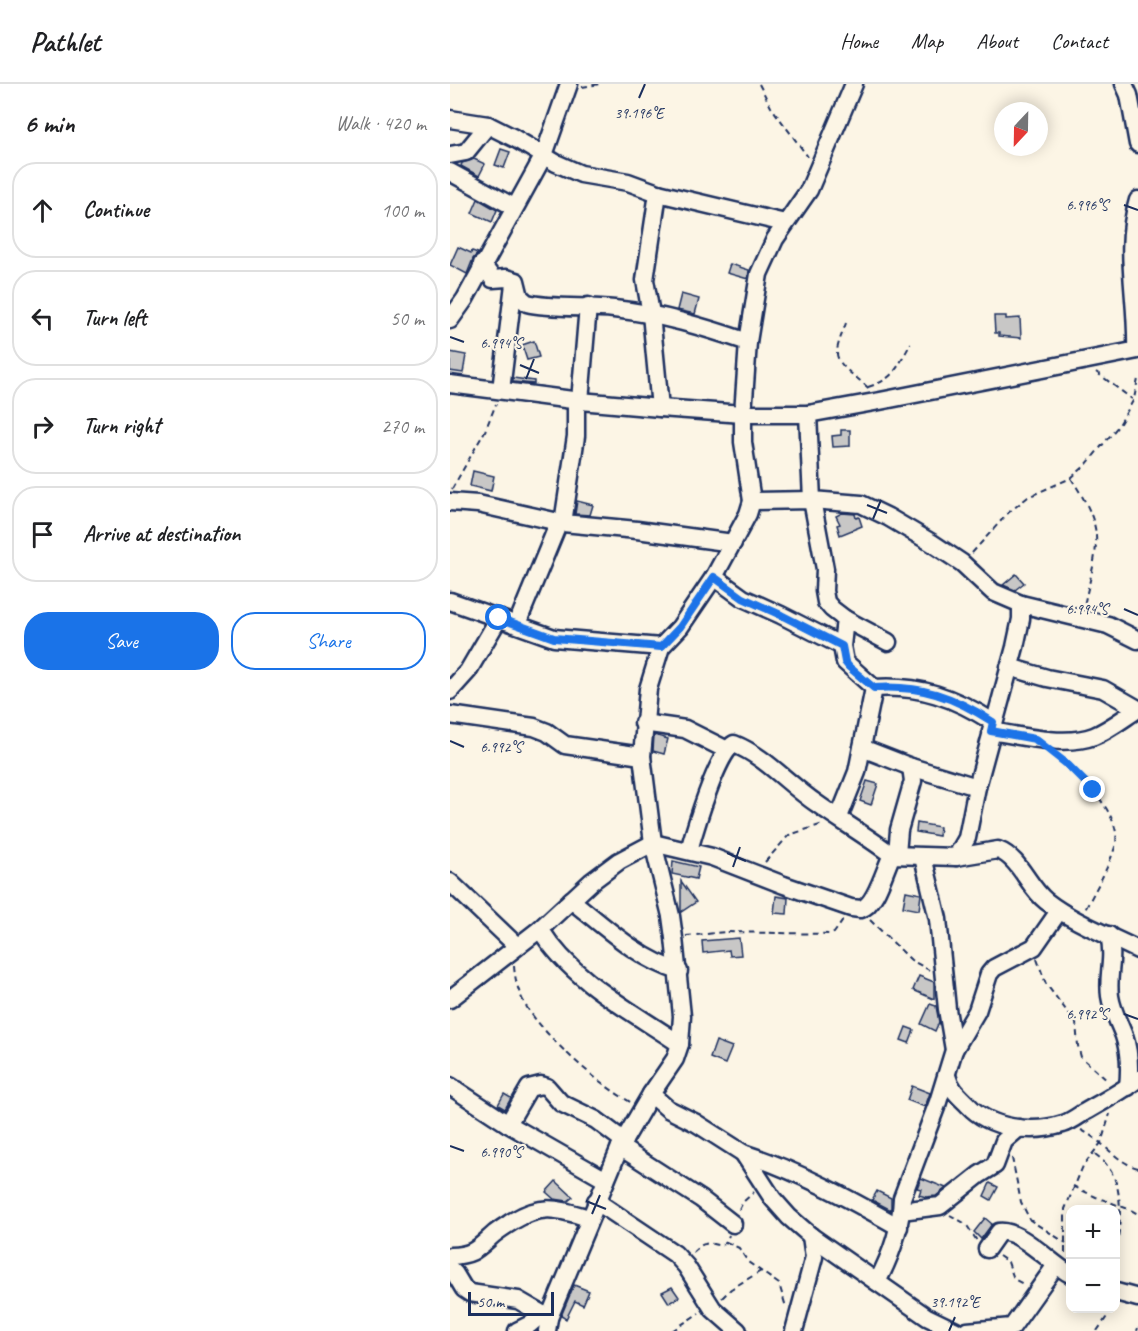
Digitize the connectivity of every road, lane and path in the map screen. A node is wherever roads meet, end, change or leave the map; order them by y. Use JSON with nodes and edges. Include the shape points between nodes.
{"nodes":[{"id":1,"x":600,"y":84,"type":"edge"},
{"id":2,"x":759,"y":84,"type":"edge"},
{"id":3,"x":854,"y":84,"type":"edge"},
{"id":4,"x":1124,"y":84,"type":"edge"},
{"id":5,"x":568,"y":86,"type":"edge"},
{"id":6,"x":450,"y":119,"type":"edge"},
{"id":7,"x":488,"y":126,"type":"junction"},
{"id":8,"x":1138,"y":144,"type":"edge"},
{"id":9,"x":450,"y":155,"type":"edge"},
{"id":10,"x":544,"y":155,"type":"junction"},
{"id":11,"x":818,"y":171,"type":"junction"},
{"id":12,"x":450,"y":172,"type":"edge"},
{"id":13,"x":658,"y":193,"type":"junction"},
{"id":14,"x":1138,"y":200,"type":"edge"},
{"id":15,"x":514,"y":207,"type":"junction"},
{"id":16,"x":785,"y":223,"type":"junction"},
{"id":17,"x":482,"y":264,"type":"junction"},
{"id":18,"x":514,"y":280,"type":"junction"},
{"id":19,"x":588,"y":306,"type":"junction"},
{"id":20,"x":651,"y":314,"type":"junction"},
{"id":21,"x":450,"y":320,"type":"edge"},
{"id":22,"x":846,"y":323,"type":"dead end"},
{"id":23,"x":748,"y":342,"type":"junction"},
{"id":24,"x":911,"y":343,"type":"dead end"},
{"id":25,"x":1137,"y":350,"type":"edge"},
{"id":26,"x":1082,"y":360,"type":"junction"},
{"id":27,"x":1138,"y":379,"type":"edge"},
{"id":28,"x":450,"y":384,"type":"edge"},
{"id":29,"x":868,"y":387,"type":"junction"},
{"id":30,"x":501,"y":390,"type":"junction"},
{"id":31,"x":1134,"y":399,"type":"junction"},
{"id":32,"x":578,"y":401,"type":"junction"},
{"id":33,"x":880,"y":401,"type":"junction"},
{"id":34,"x":660,"y":408,"type":"junction"},
{"id":35,"x":743,"y":414,"type":"junction"},
{"id":36,"x":808,"y":414,"type":"junction"},
{"id":37,"x":1071,"y":478,"type":"junction"},
{"id":38,"x":450,"y":495,"type":"edge"},
{"id":39,"x":812,"y":500,"type":"junction"},
{"id":40,"x":752,"y":501,"type":"junction"},
{"id":41,"x":450,"y":502,"type":"edge"},
{"id":42,"x":561,"y":522,"type":"junction"},
{"id":43,"x":733,"y":543,"type":"junction"},
{"id":44,"x":962,"y":563,"type":"junction"},
{"id":45,"x":714,"y":577,"type":"junction"},
{"id":46,"x":450,"y":601,"type":"edge"},
{"id":47,"x":1021,"y":604,"type":"junction"},
{"id":48,"x":1082,"y":617,"type":"junction"},
{"id":49,"x":499,"y":618,"type":"junction"},
{"id":50,"x":845,"y":618,"type":"junction"},
{"id":51,"x":518,"y":624,"type":"junction"},
{"id":52,"x":1138,"y":640,"type":"edge"},
{"id":53,"x":888,"y":642,"type":"dead end"},
{"id":54,"x":842,"y":646,"type":"junction"},
{"id":55,"x":661,"y":647,"type":"junction"},
{"id":56,"x":1009,"y":667,"type":"junction"},
{"id":57,"x":874,"y":688,"type":"junction"},
{"id":58,"x":450,"y":691,"type":"edge"},
{"id":59,"x":1138,"y":709,"type":"edge"},
{"id":60,"x":450,"y":716,"type":"edge"},
{"id":61,"x":643,"y":723,"type":"junction"},
{"id":62,"x":992,"y":726,"type":"junction"},
{"id":63,"x":1035,"y":739,"type":"junction"},
{"id":64,"x":862,"y":748,"type":"junction"},
{"id":65,"x":727,"y":750,"type":"junction"},
{"id":66,"x":642,"y":756,"type":"junction"},
{"id":67,"x":911,"y":767,"type":"junction"},
{"id":68,"x":977,"y":787,"type":"junction"},
{"id":69,"x":839,"y":817,"type":"junction"},
{"id":70,"x":652,"y":843,"type":"junction"},
{"id":71,"x":689,"y":850,"type":"junction"},
{"id":72,"x":895,"y":855,"type":"junction"},
{"id":73,"x":923,"y":857,"type":"junction"},
{"id":74,"x":956,"y":857,"type":"junction"},
{"id":75,"x":754,"y":873,"type":"junction"},
{"id":76,"x":450,"y":882,"type":"edge"},
{"id":77,"x":571,"y":900,"type":"junction"},
{"id":78,"x":856,"y":908,"type":"junction"},
{"id":79,"x":1059,"y":911,"type":"junction"},
{"id":80,"x":1079,"y":921,"type":"junction"},
{"id":81,"x":540,"y":929,"type":"junction"},
{"id":82,"x":1109,"y":935,"type":"junction"},
{"id":83,"x":674,"y":938,"type":"junction"},
{"id":84,"x":516,"y":947,"type":"junction"},
{"id":85,"x":1034,"y":947,"type":"junction"},
{"id":86,"x":1138,"y":950,"type":"edge"},
{"id":87,"x":679,"y":971,"type":"junction"},
{"id":88,"x":944,"y":976,"type":"junction"},
{"id":89,"x":451,"y":996,"type":"edge"},
{"id":90,"x":680,"y":1044,"type":"junction"},
{"id":91,"x":954,"y":1050,"type":"junction"},
{"id":92,"x":947,"y":1076,"type":"junction"},
{"id":93,"x":450,"y":1086,"type":"edge"},
{"id":94,"x":1126,"y":1088,"type":"edge"},
{"id":95,"x":651,"y":1094,"type":"junction"},
{"id":96,"x":642,"y":1109,"type":"junction"},
{"id":97,"x":508,"y":1124,"type":"junction"},
{"id":98,"x":1064,"y":1124,"type":"junction"},
{"id":99,"x":1014,"y":1132,"type":"junction"},
{"id":100,"x":1101,"y":1143,"type":"junction"},
{"id":101,"x":622,"y":1144,"type":"junction"},
{"id":102,"x":743,"y":1153,"type":"junction"},
{"id":103,"x":1094,"y":1153,"type":"junction"},
{"id":104,"x":1138,"y":1168,"type":"edge"},
{"id":105,"x":606,"y":1180,"type":"junction"},
{"id":106,"x":1073,"y":1186,"type":"junction"},
{"id":107,"x":596,"y":1201,"type":"junction"},
{"id":108,"x":1118,"y":1204,"type":"junction"},
{"id":109,"x":1066,"y":1205,"type":"edge"},
{"id":110,"x":1066,"y":1206,"type":"edge"},
{"id":111,"x":1138,"y":1214,"type":"edge"},
{"id":112,"x":589,"y":1218,"type":"junction"},
{"id":113,"x":900,"y":1219,"type":"junction"},
{"id":114,"x":733,"y":1224,"type":"dead end"},
{"id":115,"x":726,"y":1242,"type":"dead end"},
{"id":116,"x":1066,"y":1243,"type":"junction"},
{"id":117,"x":816,"y":1246,"type":"junction"},
{"id":118,"x":987,"y":1249,"type":"dead end"},
{"id":119,"x":450,"y":1256,"type":"edge"},
{"id":120,"x":450,"y":1269,"type":"edge"},
{"id":121,"x":1064,"y":1270,"type":"edge"},
{"id":122,"x":761,"y":1271,"type":"junction"},
{"id":123,"x":877,"y":1282,"type":"junction"},
{"id":124,"x":1120,"y":1293,"type":"edge"},
{"id":125,"x":1138,"y":1298,"type":"edge"},
{"id":126,"x":713,"y":1309,"type":"junction"},
{"id":127,"x":1110,"y":1313,"type":"edge"},
{"id":128,"x":546,"y":1321,"type":"edge"},
{"id":129,"x":1015,"y":1329,"type":"edge"},
{"id":130,"x":794,"y":1330,"type":"edge"},
{"id":131,"x":518,"y":1331,"type":"edge"},
{"id":132,"x":672,"y":1331,"type":"edge"},
{"id":133,"x":738,"y":1331,"type":"edge"},
{"id":134,"x":956,"y":1331,"type":"edge"},
{"id":135,"x":967,"y":1331,"type":"edge"},
{"id":136,"x":1097,"y":1331,"type":"edge"}],
"edges":[{"from":1,"to":5,"type":"path"},
{"from":2,"to":11,"type":"path"},
{"from":3,"to":11,"type":"street"},
{"from":4,"to":8,"type":"street"},
{"from":5,"to":10,"type":"street"},
{"from":6,"to":7,"type":"street"},
{"from":7,"to":9,"type":"street","via":[[466,152]]},
{"from":7,"to":10,"type":"street"},
{"from":10,"to":13,"type":"street","via":[[581,174],[628,182]]},
{"from":10,"to":15,"type":"street"},
{"from":11,"to":16,"type":"street","via":[[806,197]]},
{"from":12,"to":15,"type":"street"},
{"from":13,"to":16,"type":"street"},
{"from":13,"to":20,"type":"street","via":[[645,270]]},
{"from":14,"to":25,"type":"street","via":[[1131,250]]},
{"from":15,"to":17,"type":"street"},
{"from":16,"to":23,"type":"street","via":[[759,274]]},
{"from":17,"to":18,"type":"street","via":[[495,280]]},
{"from":17,"to":21,"type":"street"},
{"from":18,"to":19,"type":"street","via":[[520,297],[527,303]]},
{"from":18,"to":30,"type":"street"},
{"from":19,"to":20,"type":"street"},
{"from":19,"to":32,"type":"street"},
{"from":20,"to":23,"type":"street","via":[[693,323]]},
{"from":20,"to":34,"type":"street"},
{"from":22,"to":29,"type":"path","via":[[838,359]]},
{"from":23,"to":35,"type":"street"},
{"from":24,"to":29,"type":"path","via":[[891,375]]},
{"from":25,"to":26,"type":"street"},
{"from":26,"to":31,"type":"path"},
{"from":26,"to":33,"type":"street"},
{"from":27,"to":31,"type":"path"},
{"from":28,"to":30,"type":"street"},
{"from":29,"to":33,"type":"path"},
{"from":30,"to":32,"type":"street"},
{"from":30,"to":38,"type":"path","via":[[485,431]]},
{"from":31,"to":37,"type":"path","via":[[1107,441]]},
{"from":32,"to":34,"type":"street"},
{"from":32,"to":42,"type":"street"},
{"from":33,"to":36,"type":"street"},
{"from":34,"to":35,"type":"street"},
{"from":35,"to":36,"type":"street"},
{"from":35,"to":40,"type":"street"},
{"from":36,"to":39,"type":"street"},
{"from":37,"to":44,"type":"path","via":[[1014,507]]},
{"from":37,"to":48,"type":"path","via":[[1086,502],[1096,544]]},
{"from":39,"to":40,"type":"street"},
{"from":39,"to":44,"type":"street","via":[[861,504]]},
{"from":39,"to":50,"type":"street","via":[[825,569],[826,602]]},
{"from":40,"to":43,"type":"street"},
{"from":41,"to":42,"type":"street"},
{"from":42,"to":43,"type":"street"},
{"from":42,"to":51,"type":"street"},
{"from":43,"to":45,"type":"street"},
{"from":44,"to":47,"type":"street","via":[[993,592]]},
{"from":45,"to":54,"type":"street","via":[[743,598]]},
{"from":45,"to":55,"type":"street","via":[[680,627]]},
{"from":46,"to":49,"type":"street"},
{"from":47,"to":48,"type":"street"},
{"from":47,"to":56,"type":"street"},
{"from":48,"to":52,"type":"street"},
{"from":49,"to":51,"type":"street"},
{"from":49,"to":58,"type":"street","via":[[468,671]]},
{"from":50,"to":53,"type":"street"},
{"from":50,"to":54,"type":"street"},
{"from":51,"to":55,"type":"street","via":[[569,641]]},
{"from":54,"to":57,"type":"street","via":[[845,662]]},
{"from":55,"to":61,"type":"street"},
{"from":56,"to":59,"type":"street","via":[[1103,689]]},
{"from":56,"to":62,"type":"street"},
{"from":57,"to":62,"type":"street","via":[[917,688],[954,700]]},
{"from":57,"to":64,"type":"street"},
{"from":59,"to":63,"type":"street","via":[[1093,736],[1076,740]]},
{"from":60,"to":66,"type":"street","via":[[534,727],[566,745]]},
{"from":61,"to":65,"type":"street","via":[[685,729]]},
{"from":61,"to":66,"type":"street"},
{"from":62,"to":63,"type":"street"},
{"from":62,"to":68,"type":"street"},
{"from":63,"to":80,"type":"path","via":[[1093,790],[1110,814],[1116,832],[1116,846]]},
{"from":64,"to":67,"type":"street"},
{"from":64,"to":69,"type":"street","via":[[850,794]]},
{"from":65,"to":69,"type":"street","via":[[734,744],[752,753]]},
{"from":65,"to":71,"type":"street","via":[[708,790]]},
{"from":66,"to":70,"type":"street"},
{"from":67,"to":68,"type":"street"},
{"from":67,"to":72,"type":"street","via":[[913,781]]},
{"from":68,"to":74,"type":"street","via":[[967,838]]},
{"from":69,"to":72,"type":"street"},
{"from":69,"to":75,"type":"path","via":[[789,835]]},
{"from":70,"to":71,"type":"street"},
{"from":70,"to":77,"type":"street","via":[[619,861]]},
{"from":70,"to":83,"type":"street"},
{"from":71,"to":75,"type":"street"},
{"from":72,"to":73,"type":"street"},
{"from":72,"to":78,"type":"street","via":[[875,896],[869,904]]},
{"from":73,"to":74,"type":"street"},
{"from":73,"to":88,"type":"street","via":[[938,919]]},
{"from":74,"to":79,"type":"street","via":[[992,850],[1004,852],[1043,900]]},
{"from":75,"to":78,"type":"street"},
{"from":76,"to":84,"type":"street"},
{"from":77,"to":81,"type":"street"},
{"from":77,"to":87,"type":"street","via":[[640,952]]},
{"from":78,"to":83,"type":"path","via":[[830,934],[726,932]]},
{"from":78,"to":88,"type":"path","via":[[911,960]]},
{"from":79,"to":80,"type":"street"},
{"from":79,"to":85,"type":"street"},
{"from":80,"to":82,"type":"street"},
{"from":81,"to":84,"type":"street"},
{"from":81,"to":90,"type":"street","via":[[573,970]]},
{"from":82,"to":86,"type":"street"},
{"from":82,"to":94,"type":"street","via":[[1113,951],[1110,995],[1128,1052],[1130,1072]]},
{"from":83,"to":87,"type":"street"},
{"from":84,"to":89,"type":"street"},
{"from":84,"to":96,"type":"path","via":[[515,982],[526,1006],[581,1066]]},
{"from":85,"to":91,"type":"street","via":[[989,974],[977,1011]]},
{"from":85,"to":94,"type":"path","via":[[1046,984],[1076,1023],[1081,1057]]},
{"from":87,"to":90,"type":"street"},
{"from":88,"to":91,"type":"street"},
{"from":90,"to":95,"type":"street","via":[[675,1059]]},
{"from":91,"to":92,"type":"street"},
{"from":92,"to":99,"type":"street","via":[[951,1089],[974,1112]]},
{"from":92,"to":113,"type":"street","via":[[902,1198]]},
{"from":93,"to":97,"type":"street"},
{"from":94,"to":98,"type":"street"},
{"from":94,"to":100,"type":"path"},
{"from":95,"to":96,"type":"street"},
{"from":95,"to":102,"type":"street","via":[[668,1109]]},
{"from":96,"to":101,"type":"street"},
{"from":97,"to":101,"type":"street","via":[[529,1088],[541,1085],[568,1107],[596,1120]]},
{"from":97,"to":105,"type":"street"},
{"from":98,"to":99,"type":"street"},
{"from":98,"to":100,"type":"path"},
{"from":99,"to":113,"type":"street","via":[[1004,1141],[995,1165],[940,1206]]},
{"from":99,"to":116,"type":"path","via":[[1021,1202],[1030,1220]]},
{"from":100,"to":103,"type":"path"},
{"from":100,"to":104,"type":"path","via":[[1120,1161]]},
{"from":101,"to":105,"type":"street"},
{"from":101,"to":114,"type":"street"},
{"from":102,"to":113,"type":"street"},
{"from":102,"to":117,"type":"street","via":[[773,1199]]},
{"from":103,"to":106,"type":"path"},
{"from":103,"to":108,"type":"path","via":[[1109,1168],[1117,1184]]},
{"from":105,"to":107,"type":"street"},
{"from":106,"to":108,"type":"path"},
{"from":106,"to":109,"type":"path"},
{"from":107,"to":112,"type":"street"},
{"from":107,"to":126,"type":"street","via":[[675,1254]]},
{"from":108,"to":111,"type":"path"},
{"from":110,"to":116,"type":"path"},
{"from":112,"to":119,"type":"street","via":[[555,1209],[533,1210],[496,1232],[475,1252]]},
{"from":112,"to":128,"type":"street"},
{"from":113,"to":123,"type":"street","via":[[895,1244]]},
{"from":115,"to":122,"type":"path","via":[[739,1248],[748,1262]]},
{"from":116,"to":121,"type":"path"},
{"from":117,"to":123,"type":"street"},
{"from":117,"to":130,"type":"street"},
{"from":118,"to":121,"type":"street","via":[[995,1236],[1004,1231]]},
{"from":120,"to":128,"type":"street","via":[[470,1293],[518,1300]]},
{"from":121,"to":129,"type":"street"},
{"from":122,"to":126,"type":"path","via":[[725,1294]]},
{"from":122,"to":130,"type":"path","via":[[779,1284]]},
{"from":123,"to":134,"type":"street","via":[[927,1317]]},
{"from":124,"to":125,"type":"street"},
{"from":126,"to":132,"type":"path","via":[[695,1314]]},
{"from":126,"to":133,"type":"street"},
{"from":127,"to":136,"type":"path"},
{"from":128,"to":131,"type":"street"},
{"from":129,"to":135,"type":"street"}]}
